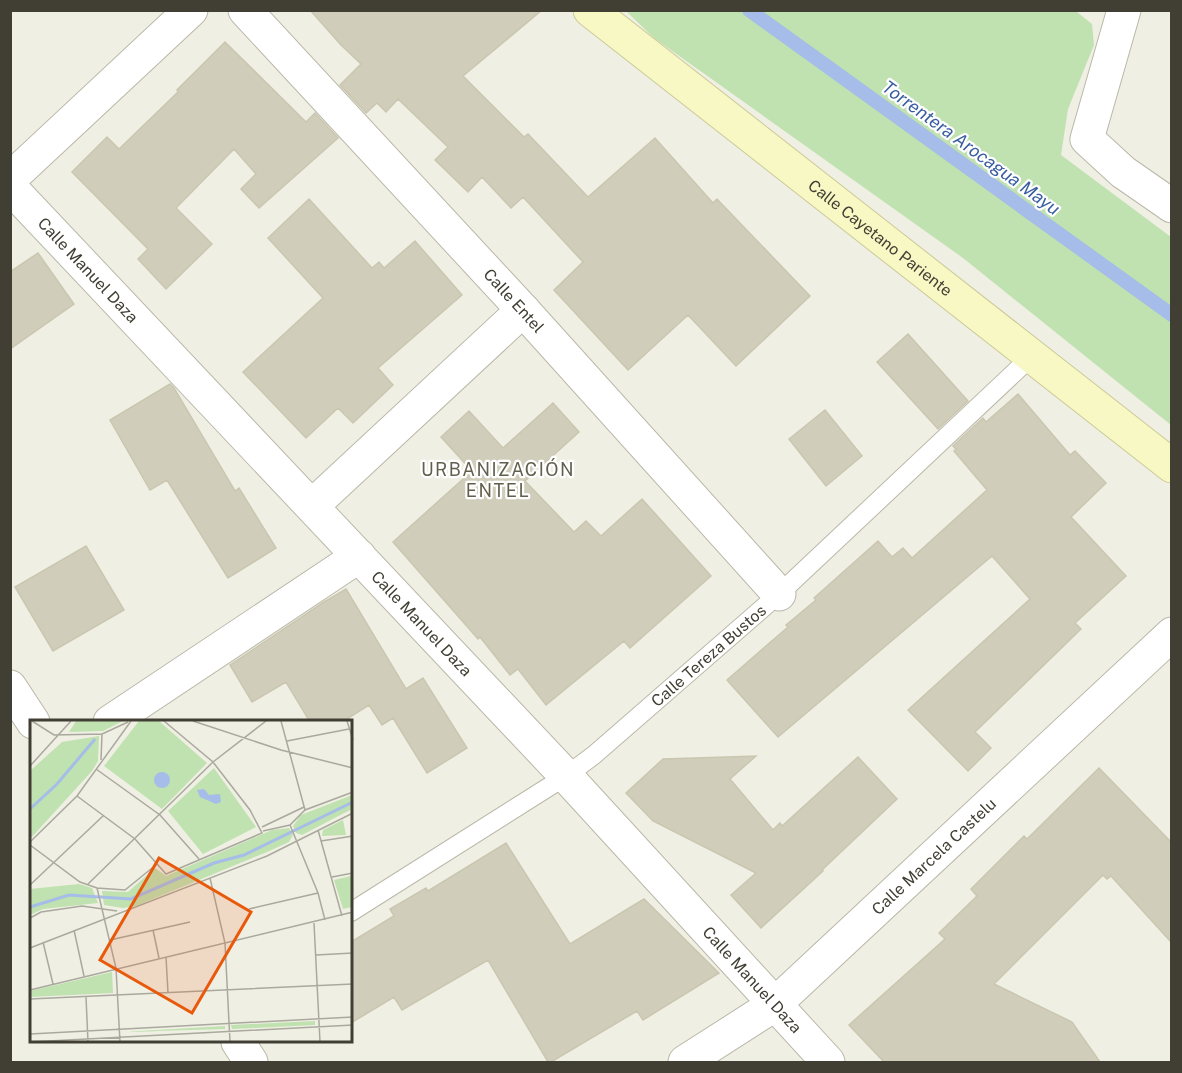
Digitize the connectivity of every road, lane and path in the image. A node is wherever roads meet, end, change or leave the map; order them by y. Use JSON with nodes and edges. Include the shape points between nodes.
{"nodes":[{"id":1,"x":191,"y":10,"type":"edge"},
{"id":2,"x":245,"y":10,"type":"edge"},
{"id":3,"x":590,"y":10,"type":"edge"},
{"id":4,"x":1123,"y":11,"type":"edge"},
{"id":5,"x":10,"y":179,"type":"edge"},
{"id":6,"x":10,"y":187,"type":"edge"},
{"id":7,"x":1172,"y":206,"type":"edge"},
{"id":8,"x":523,"y":310,"type":"junction"},
{"id":9,"x":1031,"y":357,"type":"junction"},
{"id":10,"x":1172,"y":466,"type":"edge"},
{"id":11,"x":312,"y":506,"type":"junction"},
{"id":12,"x":359,"y":556,"type":"junction"},
{"id":13,"x":779,"y":594,"type":"junction"},
{"id":14,"x":1172,"y":634,"type":"edge"},
{"id":15,"x":10,"y":687,"type":"edge"},
{"id":16,"x":32,"y":720,"type":"edge"},
{"id":17,"x":113,"y":720,"type":"edge"},
{"id":18,"x":566,"y":776,"type":"junction"},
{"id":19,"x":352,"y":911,"type":"edge"},
{"id":20,"x":774,"y":1005,"type":"junction"},
{"id":21,"x":239,"y":1043,"type":"edge"},
{"id":22,"x":251,"y":1062,"type":"edge"},
{"id":23,"x":685,"y":1062,"type":"edge"},
{"id":24,"x":828,"y":1062,"type":"edge"}],
"edges":[{"from":1,"to":5,"type":"street"},
{"from":2,"to":8,"type":"street","name":"Calle Entel"},
{"from":3,"to":9,"type":"street","name":"Calle Cayetano Pariente"},
{"from":4,"to":7,"type":"street","via":[[1087,139],[1123,172]]},
{"from":6,"to":11,"type":"street","name":"Calle Manuel Daza"},
{"from":8,"to":11,"type":"street"},
{"from":8,"to":13,"type":"street","name":"Calle Entel"},
{"from":9,"to":10,"type":"street","name":"Calle Cayetano Pariente"},
{"from":9,"to":13,"type":"lane","name":"Calle Tereza Bustos"},
{"from":11,"to":12,"type":"street","name":"Calle Manuel Daza"},
{"from":12,"to":17,"type":"street"},
{"from":12,"to":18,"type":"street","name":"Calle Manuel Daza"},
{"from":13,"to":18,"type":"lane","name":"Calle Tereza Bustos"},
{"from":14,"to":20,"type":"street","name":"Calle Marcela Castelu"},
{"from":15,"to":16,"type":"street"},
{"from":18,"to":19,"type":"lane","name":"Calle Tereza Bustos"},
{"from":18,"to":20,"type":"street","name":"Calle Manuel Daza"},
{"from":20,"to":23,"type":"street","name":"Calle Marcela Castelu"},
{"from":20,"to":24,"type":"street","name":"Calle Manuel Daza"},
{"from":21,"to":22,"type":"street"}]}
